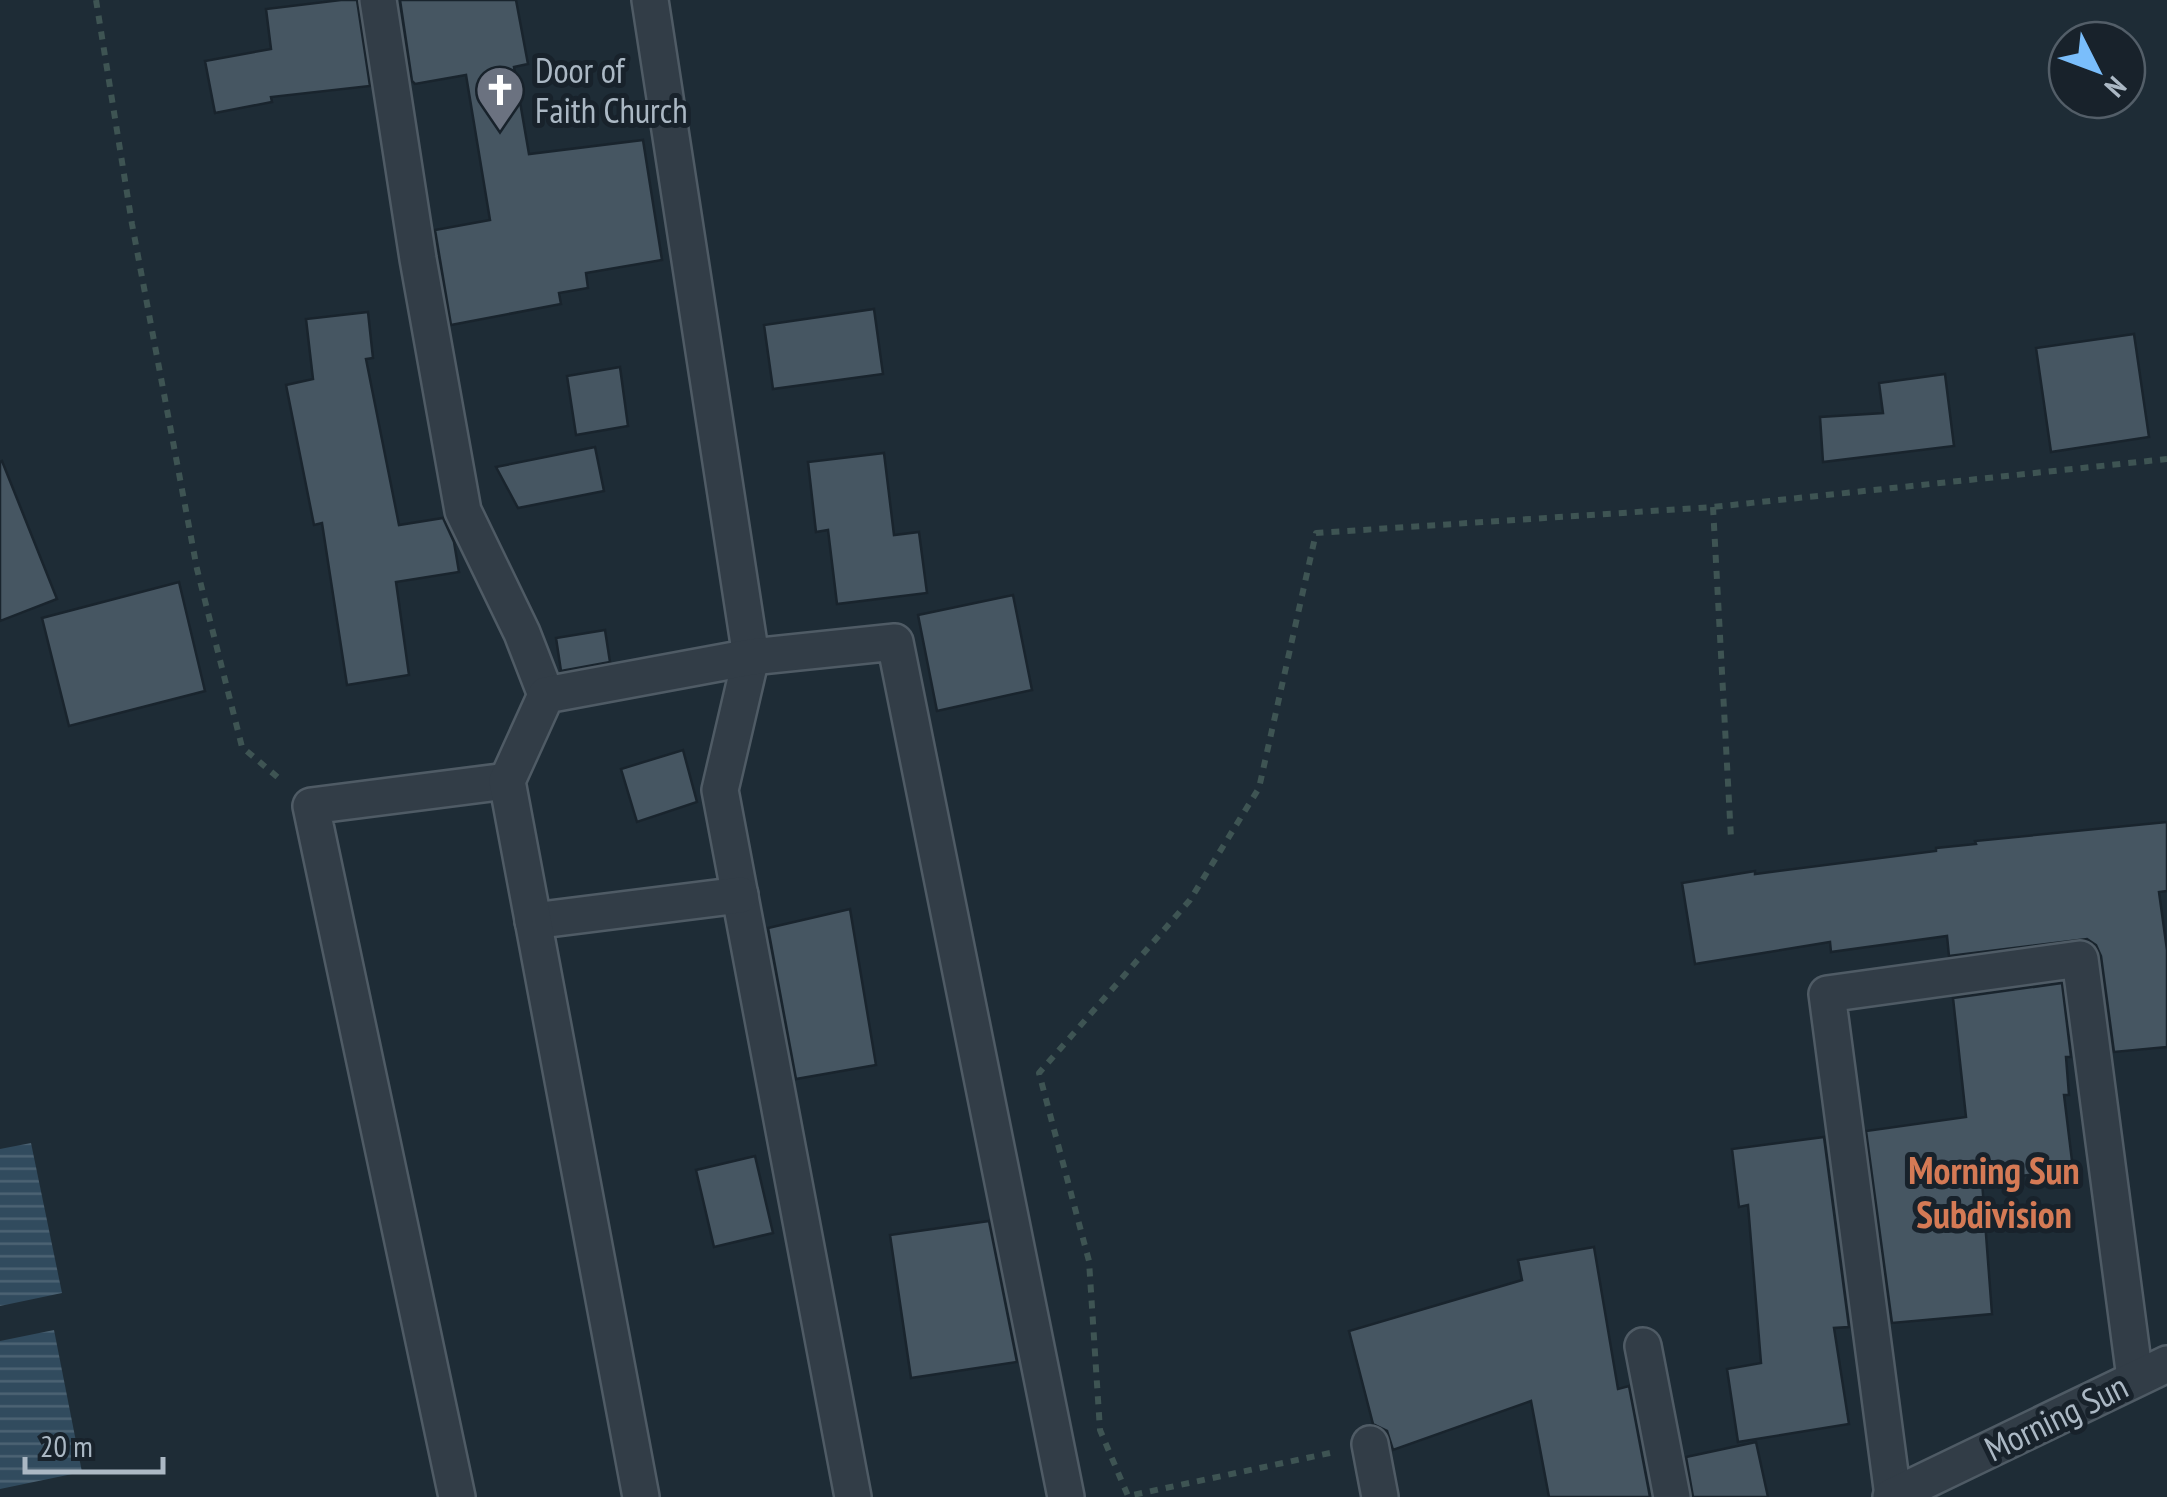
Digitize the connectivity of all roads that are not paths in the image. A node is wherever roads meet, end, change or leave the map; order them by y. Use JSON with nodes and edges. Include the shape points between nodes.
{"nodes":[{"id":1,"x":378,"y":0,"type":"edge"},
{"id":2,"x":650,"y":0,"type":"edge"},
{"id":3,"x":751,"y":657,"type":"junction"},
{"id":4,"x":546,"y":695,"type":"junction"},
{"id":5,"x":506,"y":781,"type":"junction"},
{"id":6,"x":740,"y":895,"type":"junction"},
{"id":7,"x":533,"y":921,"type":"junction"},
{"id":8,"x":1643,"y":1346,"type":"dead end"},
{"id":9,"x":2151,"y":1371,"type":"edge"},
{"id":10,"x":1370,"y":1444,"type":"road end"},
{"id":11,"x":1892,"y":1496,"type":"edge"},
{"id":12,"x":457,"y":1497,"type":"edge"},
{"id":13,"x":641,"y":1497,"type":"edge"},
{"id":14,"x":853,"y":1497,"type":"edge"},
{"id":15,"x":1066,"y":1497,"type":"edge"},
{"id":16,"x":1380,"y":1497,"type":"edge"},
{"id":17,"x":1672,"y":1497,"type":"edge"}],
"edges":[{"from":1,"to":4,"type":"street","via":[[464,511]]},
{"from":2,"to":3,"type":"street"},
{"from":3,"to":4,"type":"street"},
{"from":3,"to":6,"type":"street","via":[[720,790]]},
{"from":3,"to":15,"type":"street","via":[[895,642]]},
{"from":4,"to":5,"type":"street"},
{"from":5,"to":7,"type":"street"},
{"from":5,"to":12,"type":"street","via":[[312,806]]},
{"from":6,"to":7,"type":"street"},
{"from":6,"to":14,"type":"street"},
{"from":7,"to":13,"type":"street"},
{"from":8,"to":17,"type":"street"},
{"from":9,"to":11,"type":"street","name":"Morning Sun"},
{"from":9,"to":11,"type":"street","via":[[2080,959],[1827,994]]},
{"from":10,"to":16,"type":"street"}]}
